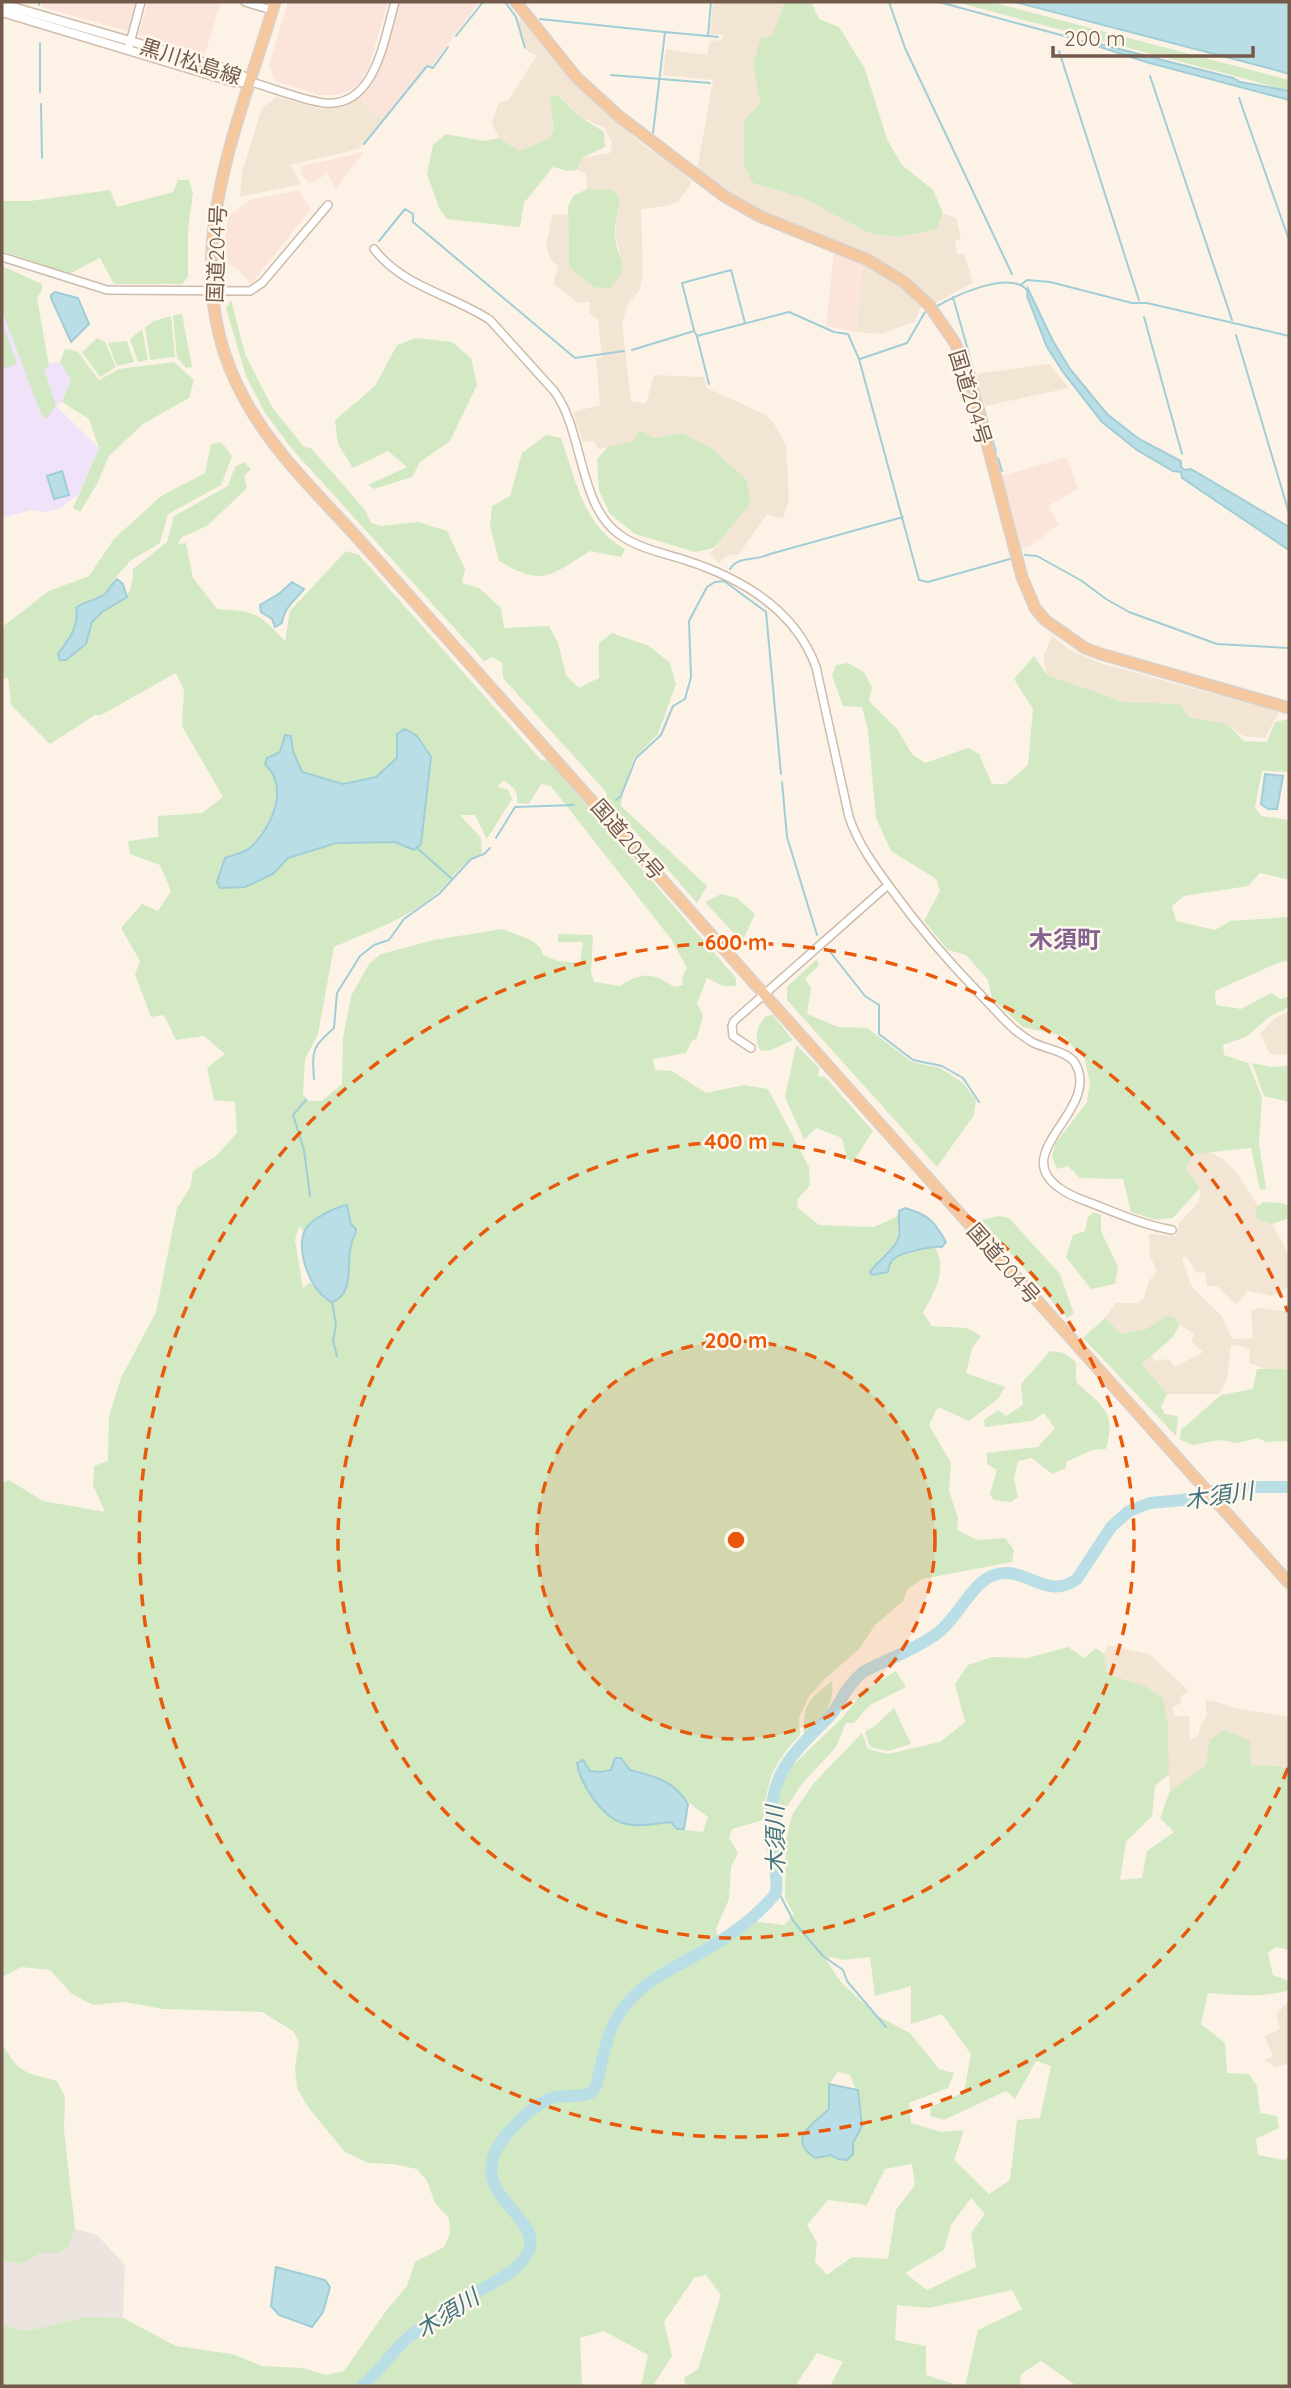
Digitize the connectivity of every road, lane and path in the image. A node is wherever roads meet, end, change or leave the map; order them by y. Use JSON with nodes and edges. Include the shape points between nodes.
{"nodes":[{"id":1,"x":141,"y":2,"type":"edge"},
{"id":2,"x":245,"y":2,"type":"edge"},
{"id":3,"x":395,"y":2,"type":"edge"},
{"id":4,"x":516,"y":2,"type":"edge"},
{"id":5,"x":2,"y":4,"type":"edge"},
{"id":6,"x":273,"y":6,"type":"edge"},
{"id":7,"x":2,"y":12,"type":"edge"},
{"id":8,"x":129,"y":46,"type":"junction"},
{"id":9,"x":251,"y":82,"type":"junction"},
{"id":10,"x":328,"y":205,"type":"dead end"},
{"id":11,"x":374,"y":249,"type":"dead end"},
{"id":12,"x":2,"y":257,"type":"edge"},
{"id":13,"x":212,"y":290,"type":"junction"},
{"id":14,"x":1289,"y":708,"type":"edge"},
{"id":15,"x":888,"y":885,"type":"junction"},
{"id":16,"x":765,"y":995,"type":"junction"},
{"id":17,"x":751,"y":1048,"type":"dead end"},
{"id":18,"x":1172,"y":1230,"type":"dead end"},
{"id":19,"x":1289,"y":1583,"type":"edge"}],
"edges":[{"from":1,"to":8,"type":"street"},
{"from":2,"to":6,"type":"street"},
{"from":3,"to":9,"type":"street","via":[[371,78],[348,99],[324,103]]},
{"from":4,"to":14,"type":"highway","name":"国道204号","via":[[577,78],[724,196],[759,216],[878,265],[929,305],[955,343],[969,375],[1022,577],[1045,620],[1101,654]]},
{"from":5,"to":8,"type":"main road","name":"黒川松島線"},
{"from":6,"to":9,"type":"highway","name":"国道204号"},
{"from":7,"to":8,"type":"main road","name":"黒川松島線"},
{"from":8,"to":9,"type":"main road","name":"黒川松島線","via":[[234,82]]},
{"from":9,"to":13,"type":"highway","name":"国道204号","via":[[219,184]]},
{"from":10,"to":13,"type":"street","via":[[256,288]]},
{"from":11,"to":15,"type":"street","via":[[410,280],[490,320],[561,399],[592,494],[608,525],[644,547],[734,579],[798,631],[816,667],[854,834]]},
{"from":12,"to":13,"type":"street","via":[[107,290]]},
{"from":13,"to":16,"type":"highway","name":"国道204号","via":[[227,362],[243,398],[269,436]]},
{"from":15,"to":16,"type":"street"},
{"from":15,"to":18,"type":"street","via":[[928,940],[1014,1029],[1074,1061],[1080,1090],[1044,1156],[1045,1170],[1054,1185],[1149,1226]]},
{"from":16,"to":17,"type":"street","via":[[732,1026],[733,1036]]},
{"from":16,"to":19,"type":"highway","name":"国道204号"}]}
